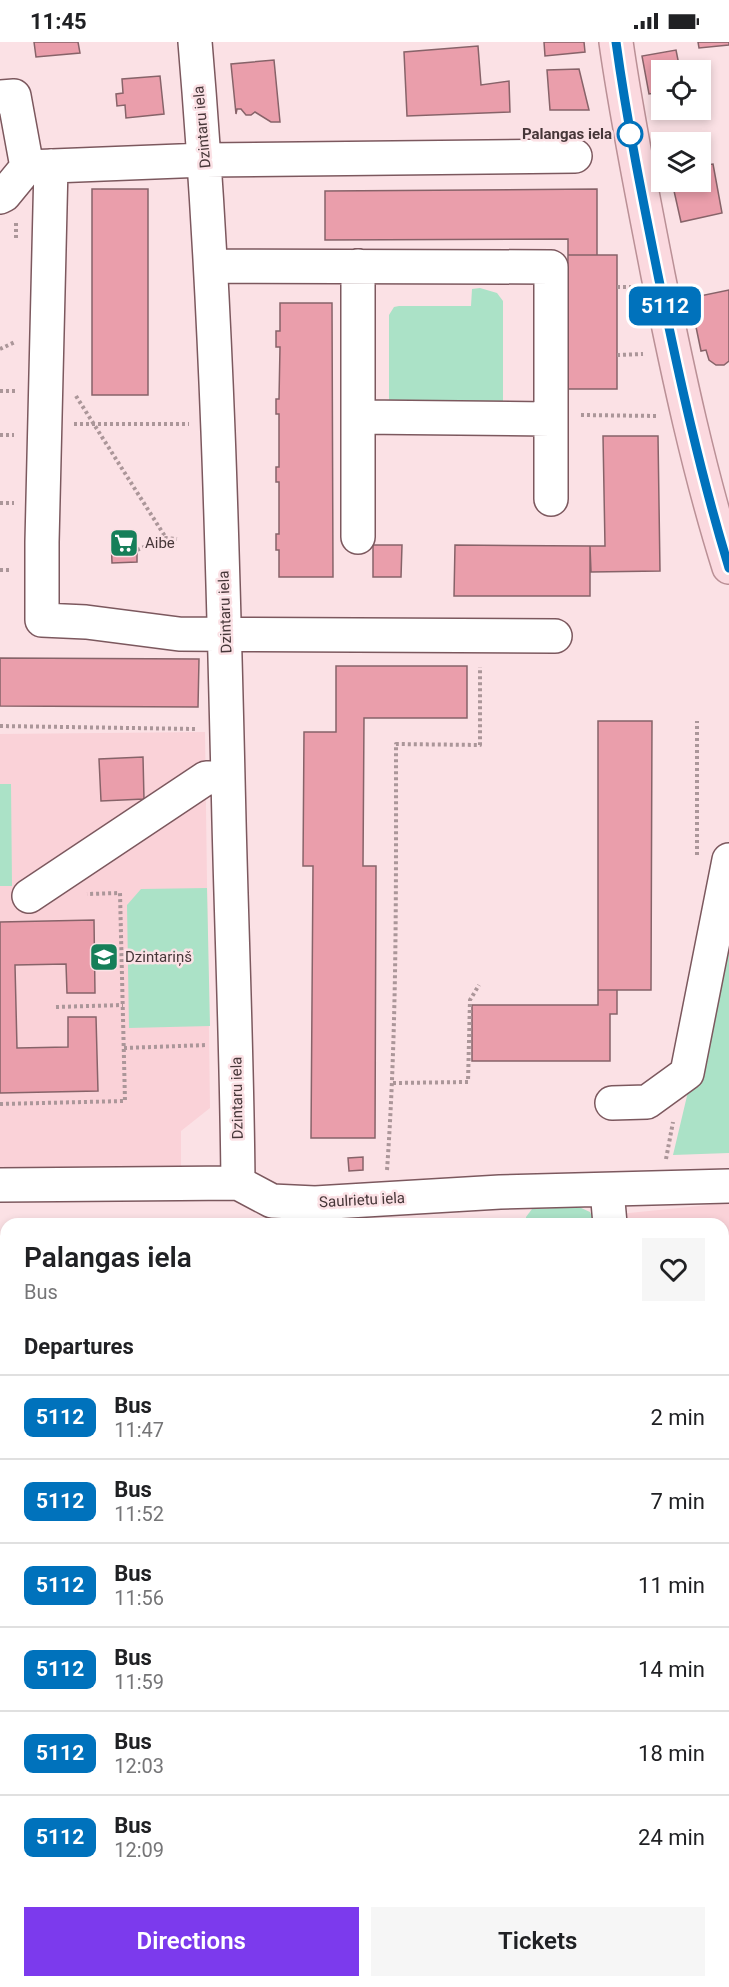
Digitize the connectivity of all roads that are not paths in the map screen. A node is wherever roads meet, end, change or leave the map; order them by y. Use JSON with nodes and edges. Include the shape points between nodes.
{"nodes":[{"id":1,"x":195,"y":42,"type":"edge"},
{"id":2,"x":616,"y":42,"type":"edge"},
{"id":3,"x":0,"y":97,"type":"edge"},
{"id":4,"x":575,"y":156,"type":"dead end"},
{"id":5,"x":205,"y":160,"type":"junction"},
{"id":6,"x":24,"y":177,"type":"edge"},
{"id":7,"x":211,"y":266,"type":"junction"},
{"id":8,"x":358,"y":266,"type":"junction"},
{"id":9,"x":359,"y":417,"type":"junction"},
{"id":10,"x":550,"y":417,"type":"junction"},
{"id":11,"x":551,"y":499,"type":"dead end"},
{"id":12,"x":358,"y":537,"type":"dead end"},
{"id":13,"x":729,"y":567,"type":"edge"},
{"id":14,"x":226,"y":635,"type":"junction"},
{"id":15,"x":555,"y":636,"type":"dead end"},
{"id":16,"x":228,"y":778,"type":"junction"},
{"id":17,"x":729,"y":860,"type":"edge"},
{"id":18,"x":30,"y":896,"type":"dead end"},
{"id":19,"x":612,"y":1103,"type":"dead end"},
{"id":20,"x":238,"y":1183,"type":"junction"},
{"id":21,"x":0,"y":1185,"type":"edge"},
{"id":22,"x":729,"y":1186,"type":"edge"},
{"id":23,"x":607,"y":1190,"type":"junction"},
{"id":24,"x":609,"y":1218,"type":"edge"}],
"edges":[{"from":1,"to":5,"type":"street","name":"Dzintaru iela"},
{"from":2,"to":13,"type":"main road","via":[[626,113],[680,379]]},
{"from":3,"to":6,"type":"street","via":[[14,96]]},
{"from":4,"to":5,"type":"street"},
{"from":5,"to":6,"type":"street"},
{"from":5,"to":7,"type":"street","name":"Dzintaru iela"},
{"from":6,"to":14,"type":"street","via":[[42,542],[42,620]]},
{"from":7,"to":8,"type":"street"},
{"from":7,"to":14,"type":"street","name":"Dzintaru iela"},
{"from":8,"to":9,"type":"street"},
{"from":8,"to":10,"type":"street","via":[[551,267]]},
{"from":9,"to":10,"type":"street"},
{"from":9,"to":12,"type":"street"},
{"from":10,"to":11,"type":"street"},
{"from":14,"to":15,"type":"street"},
{"from":14,"to":16,"type":"street","name":"Dzintaru iela"},
{"from":16,"to":18,"type":"street","via":[[206,778]]},
{"from":16,"to":20,"type":"street","name":"Dzintaru iela"},
{"from":17,"to":19,"type":"street","via":[[687,1072],[647,1102]]},
{"from":20,"to":21,"type":"street","name":"Saulrietu iela"},
{"from":20,"to":23,"type":"street","name":"Saulrietu iela","via":[[272,1202],[315,1203]]},
{"from":22,"to":23,"type":"street","name":"Saulrietu iela"},
{"from":23,"to":24,"type":"street"}]}
